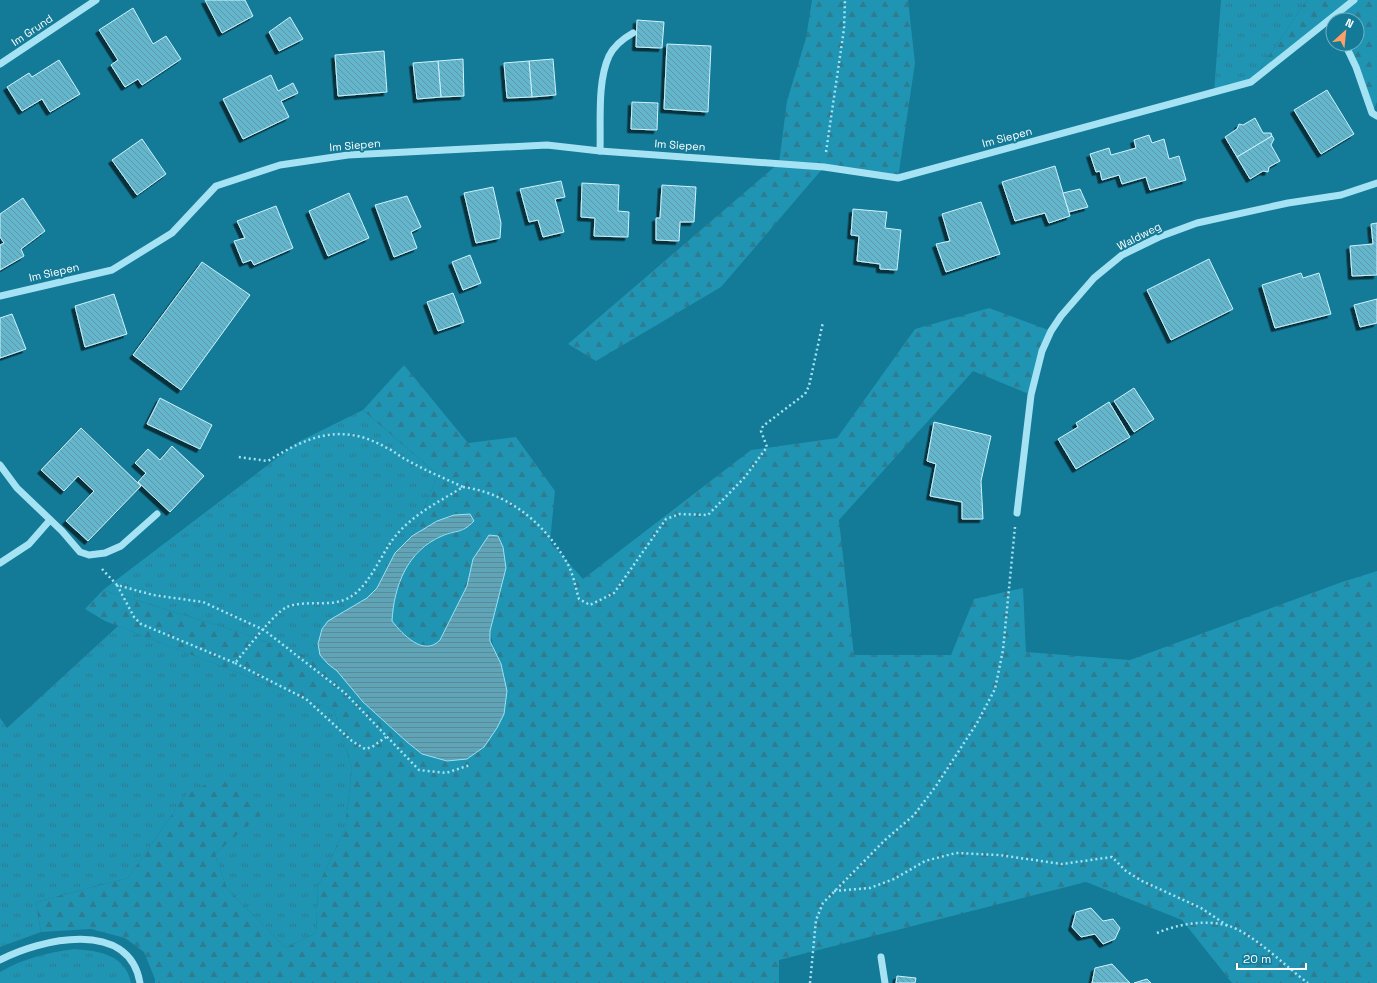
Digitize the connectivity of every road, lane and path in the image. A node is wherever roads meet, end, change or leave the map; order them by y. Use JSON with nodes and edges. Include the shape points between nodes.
{"nodes":[{"id":1,"x":96,"y":0,"type":"edge"},
{"id":2,"x":845,"y":0,"type":"edge"},
{"id":3,"x":1354,"y":0,"type":"edge"},
{"id":4,"x":1340,"y":12,"type":"edge"},
{"id":5,"x":1325,"y":24,"type":"edge"},
{"id":6,"x":633,"y":32,"type":"dead end"},
{"id":7,"x":1348,"y":52,"type":"edge"},
{"id":8,"x":0,"y":64,"type":"edge"},
{"id":9,"x":1377,"y":116,"type":"edge"},
{"id":10,"x":600,"y":151,"type":"junction"},
{"id":11,"x":824,"y":166,"type":"junction"},
{"id":12,"x":1377,"y":183,"type":"edge"},
{"id":13,"x":0,"y":296,"type":"edge"},
{"id":14,"x":822,"y":322,"type":"dead end"},
{"id":15,"x":238,"y":457,"type":"dead end"},
{"id":16,"x":0,"y":465,"type":"edge"},
{"id":17,"x":463,"y":487,"type":"junction"},
{"id":18,"x":1017,"y":513,"type":"joint"},
{"id":19,"x":157,"y":514,"type":"dead end"},
{"id":20,"x":50,"y":520,"type":"junction"},
{"id":21,"x":89,"y":555,"type":"junction"},
{"id":22,"x":0,"y":564,"type":"edge"},
{"id":23,"x":117,"y":585,"type":"junction"},
{"id":24,"x":264,"y":630,"type":"junction"},
{"id":25,"x":235,"y":663,"type":"junction"},
{"id":26,"x":386,"y":737,"type":"junction"},
{"id":27,"x":470,"y":765,"type":"dead end"},
{"id":28,"x":834,"y":891,"type":"junction"},
{"id":29,"x":1228,"y":926,"type":"junction"},
{"id":30,"x":1157,"y":933,"type":"dead end"},
{"id":31,"x":881,"y":957,"type":"dead end"},
{"id":32,"x":0,"y":960,"type":"edge"},
{"id":33,"x":140,"y":983,"type":"edge"},
{"id":34,"x":810,"y":983,"type":"edge"},
{"id":35,"x":885,"y":983,"type":"edge"},
{"id":36,"x":1308,"y":983,"type":"edge"}],
"edges":[{"from":1,"to":8,"type":"street","name":"Im Grund"},
{"from":2,"to":11,"type":"path","via":[[844,29]]},
{"from":3,"to":4,"type":"street","name":"Im Siepen"},
{"from":5,"to":11,"type":"street","name":"Im Siepen","via":[[1251,82],[898,178]]},
{"from":6,"to":10,"type":"street","via":[[623,39],[610,55],[603,75]]},
{"from":7,"to":9,"type":"street","via":[[1372,114]]},
{"from":10,"to":11,"type":"street","name":"Im Siepen"},
{"from":10,"to":13,"type":"street","name":"Im Siepen","via":[[547,145],[348,155],[280,165],[216,186],[172,233],[112,270]]},
{"from":12,"to":18,"type":"street","name":"Waldweg","via":[[1341,195],[1288,203],[1197,223],[1122,255],[1094,278],[1061,316],[1042,351],[1031,395]]},
{"from":14,"to":17,"type":"path","via":[[809,386],[805,394],[763,426],[761,431],[767,447],[745,477],[708,515],[680,514],[666,519],[614,593],[602,600],[590,605],[579,599],[567,562],[548,535],[528,515],[506,500],[487,492]]},
{"from":15,"to":17,"type":"path","via":[[268,461],[295,444],[321,436],[345,433],[387,447],[406,460]]},
{"from":16,"to":20,"type":"street","via":[[17,488]]},
{"from":17,"to":24,"type":"path","via":[[411,519],[391,541],[357,592],[327,604],[294,605],[286,608],[275,616]]},
{"from":18,"to":28,"type":"path","via":[[1003,650],[995,689],[977,723],[914,815]]},
{"from":19,"to":21,"type":"street","via":[[121,546],[106,553]]},
{"from":20,"to":21,"type":"street","via":[[80,552]]},
{"from":20,"to":22,"type":"street","via":[[29,544]]},
{"from":21,"to":23,"type":"path"},
{"from":23,"to":24,"type":"path","via":[[153,596],[203,602]]},
{"from":23,"to":25,"type":"path","via":[[134,617],[141,624]]},
{"from":24,"to":25,"type":"path"},
{"from":24,"to":26,"type":"path","via":[[345,693]]},
{"from":25,"to":26,"type":"path","via":[[306,699],[352,741],[365,749]]},
{"from":26,"to":27,"type":"path","via":[[419,770],[446,773]]},
{"from":28,"to":29,"type":"path","via":[[870,888],[894,879],[925,861],[956,853],[999,855],[1062,864],[1112,857],[1126,871],[1142,881],[1201,908]]},
{"from":28,"to":34,"type":"path","via":[[823,903],[816,920]]},
{"from":29,"to":30,"type":"path","via":[[1203,923],[1172,927]]},
{"from":29,"to":36,"type":"path","via":[[1246,935]]},
{"from":31,"to":35,"type":"street"},
{"from":32,"to":33,"type":"street","via":[[17,951],[48,942],[100,941],[125,952],[138,972]]}]}
